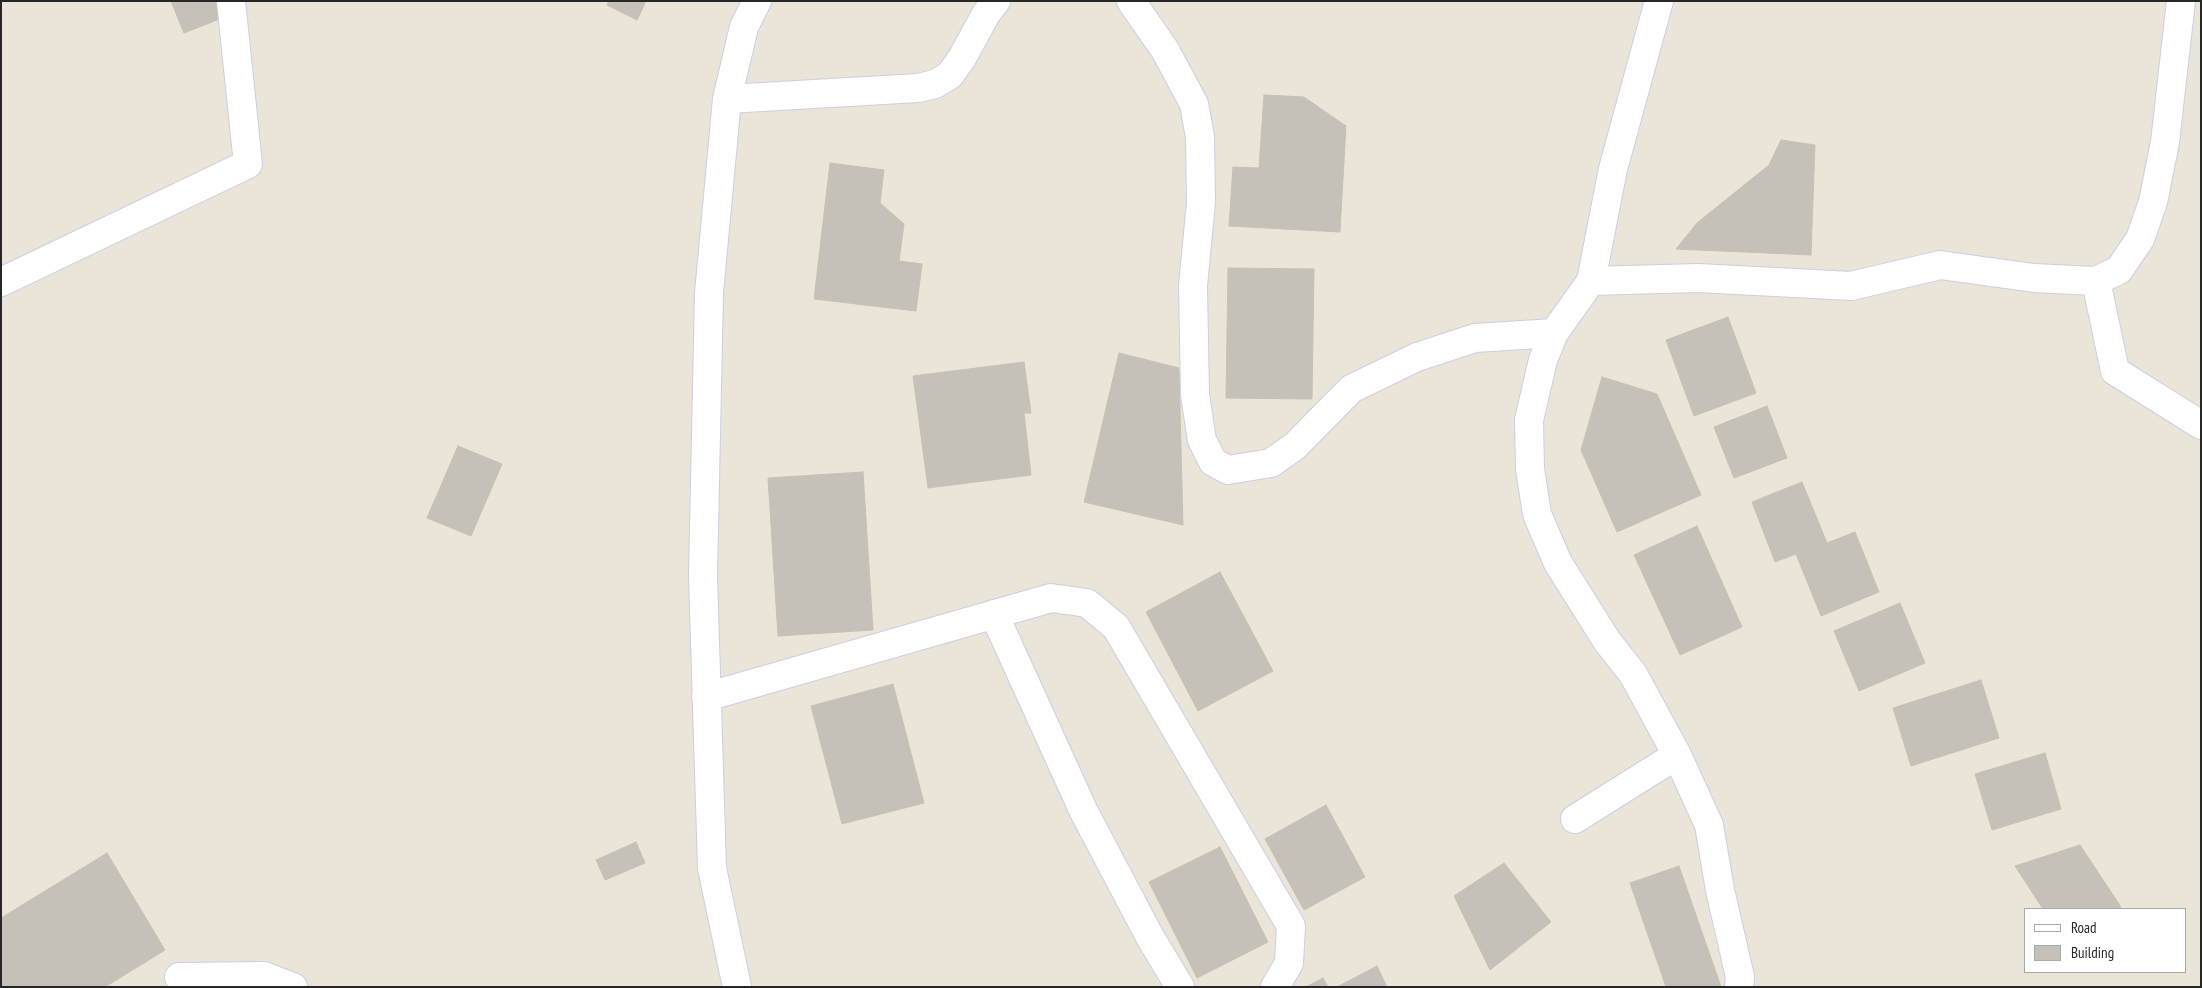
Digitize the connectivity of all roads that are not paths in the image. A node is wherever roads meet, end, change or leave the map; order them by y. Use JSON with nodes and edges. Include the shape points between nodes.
{"nodes":[{"id":1,"x":231,"y":1,"type":"edge"},
{"id":2,"x":757,"y":1,"type":"edge"},
{"id":3,"x":996,"y":1,"type":"edge"},
{"id":4,"x":1130,"y":1,"type":"edge"},
{"id":5,"x":1659,"y":1,"type":"edge"},
{"id":6,"x":2181,"y":1,"type":"edge"},
{"id":7,"x":727,"y":99,"type":"junction"},
{"id":8,"x":1591,"y":281,"type":"junction"},
{"id":9,"x":1,"y":282,"type":"edge"},
{"id":10,"x":2096,"y":282,"type":"junction"},
{"id":11,"x":1554,"y":333,"type":"junction"},
{"id":12,"x":2201,"y":425,"type":"edge"},
{"id":13,"x":994,"y":614,"type":"junction"},
{"id":14,"x":706,"y":697,"type":"junction"},
{"id":15,"x":1677,"y":755,"type":"junction"},
{"id":16,"x":1575,"y":819,"type":"dead end"},
{"id":17,"x":179,"y":977,"type":"dead end"},
{"id":18,"x":737,"y":986,"type":"edge"},
{"id":19,"x":293,"y":987,"type":"edge"},
{"id":20,"x":1180,"y":987,"type":"edge"},
{"id":21,"x":1275,"y":987,"type":"edge"},
{"id":22,"x":1739,"y":987,"type":"edge"}],
"edges":[{"from":1,"to":9,"type":"street","via":[[248,164]]},
{"from":2,"to":7,"type":"street","via":[[744,27]]},
{"from":3,"to":7,"type":"street","via":[[950,75],[935,84],[918,88]]},
{"from":4,"to":11,"type":"street","via":[[1175,67],[1194,104],[1201,202],[1193,286],[1195,394],[1202,440],[1213,462],[1228,470],[1271,463],[1295,446],[1351,389],[1417,357],[1475,338]]},
{"from":5,"to":8,"type":"street","via":[[1613,170]]},
{"from":6,"to":10,"type":"street","via":[[2165,142],[2153,202],[2140,239],[2119,270]]},
{"from":7,"to":14,"type":"street","via":[[709,294],[703,576]]},
{"from":8,"to":10,"type":"street","via":[[1698,278],[1851,286],[1940,265],[2034,278]]},
{"from":8,"to":11,"type":"street"},
{"from":10,"to":12,"type":"street","via":[[2115,371]]},
{"from":11,"to":15,"type":"street","via":[[1543,360],[1529,420],[1530,469],[1537,514],[1558,563],[1607,641],[1633,674]]},
{"from":13,"to":14,"type":"street"},
{"from":13,"to":20,"type":"street","via":[[1084,812]]},
{"from":13,"to":21,"type":"street","via":[[1051,598],[1088,603],[1116,627],[1291,926],[1289,963]]},
{"from":14,"to":18,"type":"street","via":[[712,868]]},
{"from":15,"to":16,"type":"street"},
{"from":15,"to":22,"type":"street","via":[[1709,825],[1740,977]]},
{"from":17,"to":19,"type":"street","via":[[264,976]]}]}
